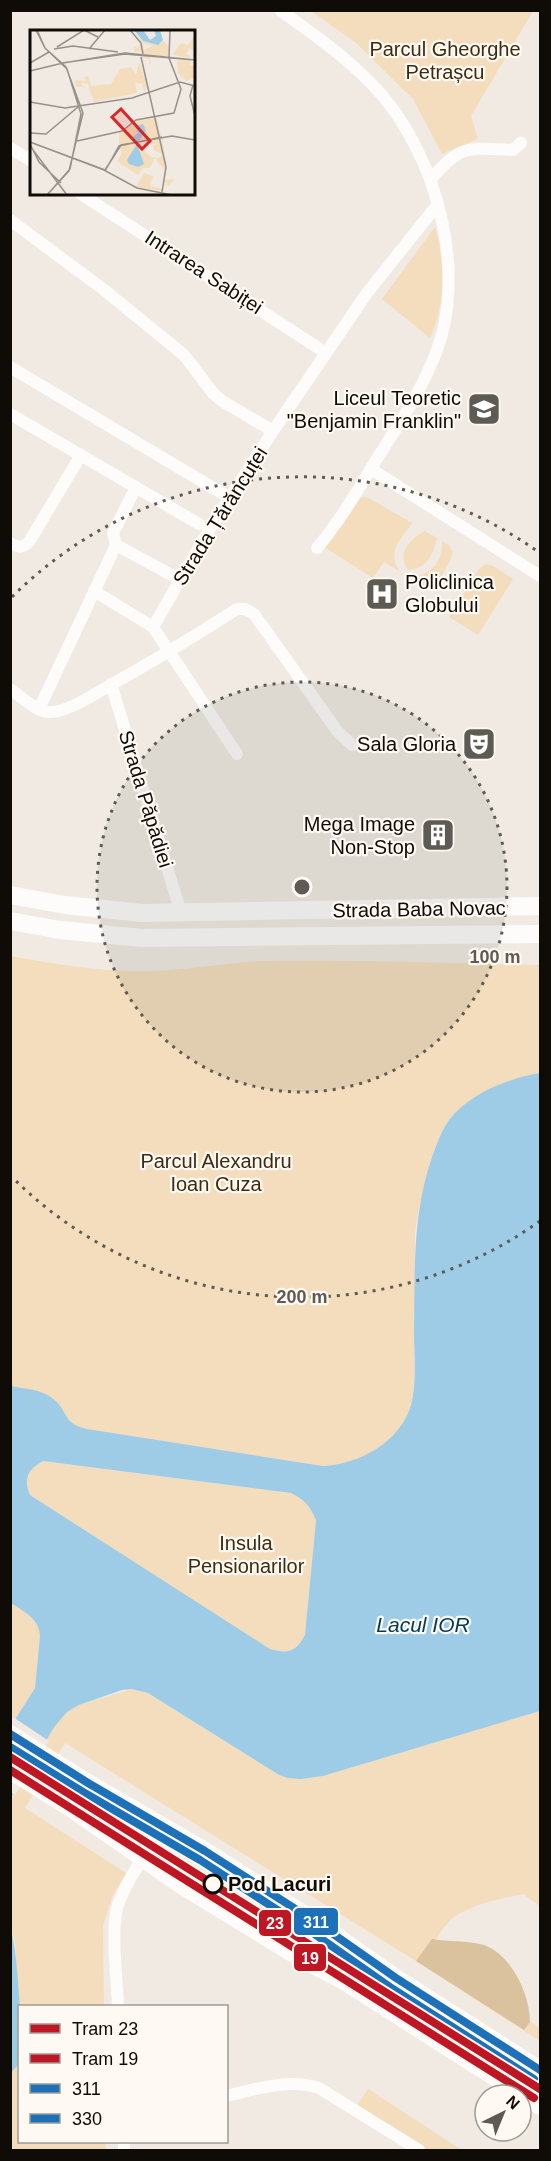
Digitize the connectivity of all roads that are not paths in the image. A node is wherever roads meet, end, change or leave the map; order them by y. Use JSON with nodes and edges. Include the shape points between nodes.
{"nodes":[{"id":1,"x":280,"y":10,"type":"edge"},
{"id":2,"x":521,"y":143,"type":"dead end"},
{"id":3,"x":10,"y":148,"type":"edge"},
{"id":4,"x":30,"y":160,"type":"edge"},
{"id":5,"x":431,"y":179,"type":"junction"},
{"id":6,"x":83,"y":195,"type":"edge"},
{"id":7,"x":438,"y":204,"type":"junction"},
{"id":8,"x":10,"y":220,"type":"edge"},
{"id":9,"x":326,"y":352,"type":"junction"},
{"id":10,"x":10,"y":367,"type":"edge"},
{"id":11,"x":10,"y":414,"type":"edge"},
{"id":12,"x":273,"y":431,"type":"junction"},
{"id":13,"x":81,"y":455,"type":"junction"},
{"id":14,"x":371,"y":469,"type":"junction"},
{"id":15,"x":136,"y":487,"type":"junction"},
{"id":16,"x":230,"y":498,"type":"junction"},
{"id":17,"x":200,"y":524,"type":"dead end"},
{"id":18,"x":10,"y":543,"type":"edge"},
{"id":19,"x":116,"y":544,"type":"junction"},
{"id":20,"x":317,"y":548,"type":"dead end"},
{"id":21,"x":540,"y":576,"type":"edge"},
{"id":22,"x":179,"y":579,"type":"junction"},
{"id":23,"x":94,"y":591,"type":"junction"},
{"id":24,"x":153,"y":627,"type":"junction"},
{"id":25,"x":169,"y":652,"type":"junction"},
{"id":26,"x":111,"y":684,"type":"junction"},
{"id":27,"x":10,"y":689,"type":"edge"},
{"id":28,"x":39,"y":709,"type":"junction"},
{"id":29,"x":352,"y":745,"type":"dead end"},
{"id":30,"x":237,"y":754,"type":"dead end"},
{"id":31,"x":10,"y":895,"type":"edge"},
{"id":32,"x":540,"y":906,"type":"edge"},
{"id":33,"x":182,"y":913,"type":"junction"},
{"id":34,"x":10,"y":921,"type":"edge"},
{"id":35,"x":540,"y":934,"type":"edge"},
{"id":36,"x":10,"y":1734,"type":"edge"},
{"id":37,"x":10,"y":1770,"type":"edge"},
{"id":38,"x":164,"y":1828,"type":"junction"},
{"id":39,"x":143,"y":1859,"type":"junction"},
{"id":40,"x":118,"y":2005,"type":"edge"},
{"id":41,"x":540,"y":2070,"type":"edge"},
{"id":42,"x":228,"y":2096,"type":"edge"},
{"id":43,"x":540,"y":2106,"type":"edge"},
{"id":44,"x":419,"y":2151,"type":"edge"}],
"edges":[{"from":1,"to":5,"type":"street","via":[[344,57],[381,94],[412,136]]},
{"from":2,"to":5,"type":"street","via":[[513,150],[487,147],[465,151],[451,158]]},
{"from":3,"to":4,"type":"street"},
{"from":5,"to":7,"type":"street"},
{"from":6,"to":9,"type":"street","name":"Intrarea Sabiței"},
{"from":7,"to":9,"type":"street","name":"Strada Țărăncuței"},
{"from":7,"to":14,"type":"street","via":[[448,271],[438,348],[417,394]]},
{"from":8,"to":12,"type":"street","via":[[184,355],[222,401]]},
{"from":9,"to":12,"type":"street","name":"Strada Țărăncuței"},
{"from":10,"to":16,"type":"street"},
{"from":11,"to":13,"type":"street","name":"Strada Țărăncuței"},
{"from":12,"to":16,"type":"street","name":"Strada Țărăncuței"},
{"from":13,"to":15,"type":"street","name":"Strada Țărăncuței"},
{"from":13,"to":18,"type":"street","via":[[29,542],[18,548]]},
{"from":14,"to":20,"type":"street"},
{"from":14,"to":21,"type":"street"},
{"from":15,"to":17,"type":"street","name":"Strada Țărăncuței"},
{"from":15,"to":19,"type":"street","via":[[113,533]]},
{"from":16,"to":22,"type":"street","name":"Strada Țărăncuței"},
{"from":19,"to":22,"type":"street"},
{"from":19,"to":23,"type":"street"},
{"from":22,"to":24,"type":"street","name":"Strada Țărăncuței"},
{"from":23,"to":24,"type":"street"},
{"from":23,"to":28,"type":"street"},
{"from":24,"to":25,"type":"street"},
{"from":25,"to":26,"type":"street"},
{"from":25,"to":29,"type":"street","via":[[237,609],[245,609],[254,615],[338,732]]},
{"from":25,"to":30,"type":"street"},
{"from":26,"to":28,"type":"street","via":[[55,712]]},
{"from":26,"to":33,"type":"street","name":"Strada Păpădiei"},
{"from":27,"to":28,"type":"street"},
{"from":31,"to":33,"type":"main road","name":"Strada Baba Novac","via":[[105,910]]},
{"from":32,"to":33,"type":"main road","name":"Strada Baba Novac"},
{"from":34,"to":35,"type":"main road","name":"Strada Baba Novac","via":[[142,938]]},
{"from":36,"to":38,"type":"main road"},
{"from":37,"to":39,"type":"main road"},
{"from":38,"to":39,"type":"street"},
{"from":38,"to":41,"type":"main road"},
{"from":39,"to":40,"type":"street","via":[[116,1911]]},
{"from":39,"to":43,"type":"main road"},
{"from":42,"to":44,"type":"street","via":[[288,2083],[308,2084]]}]}
